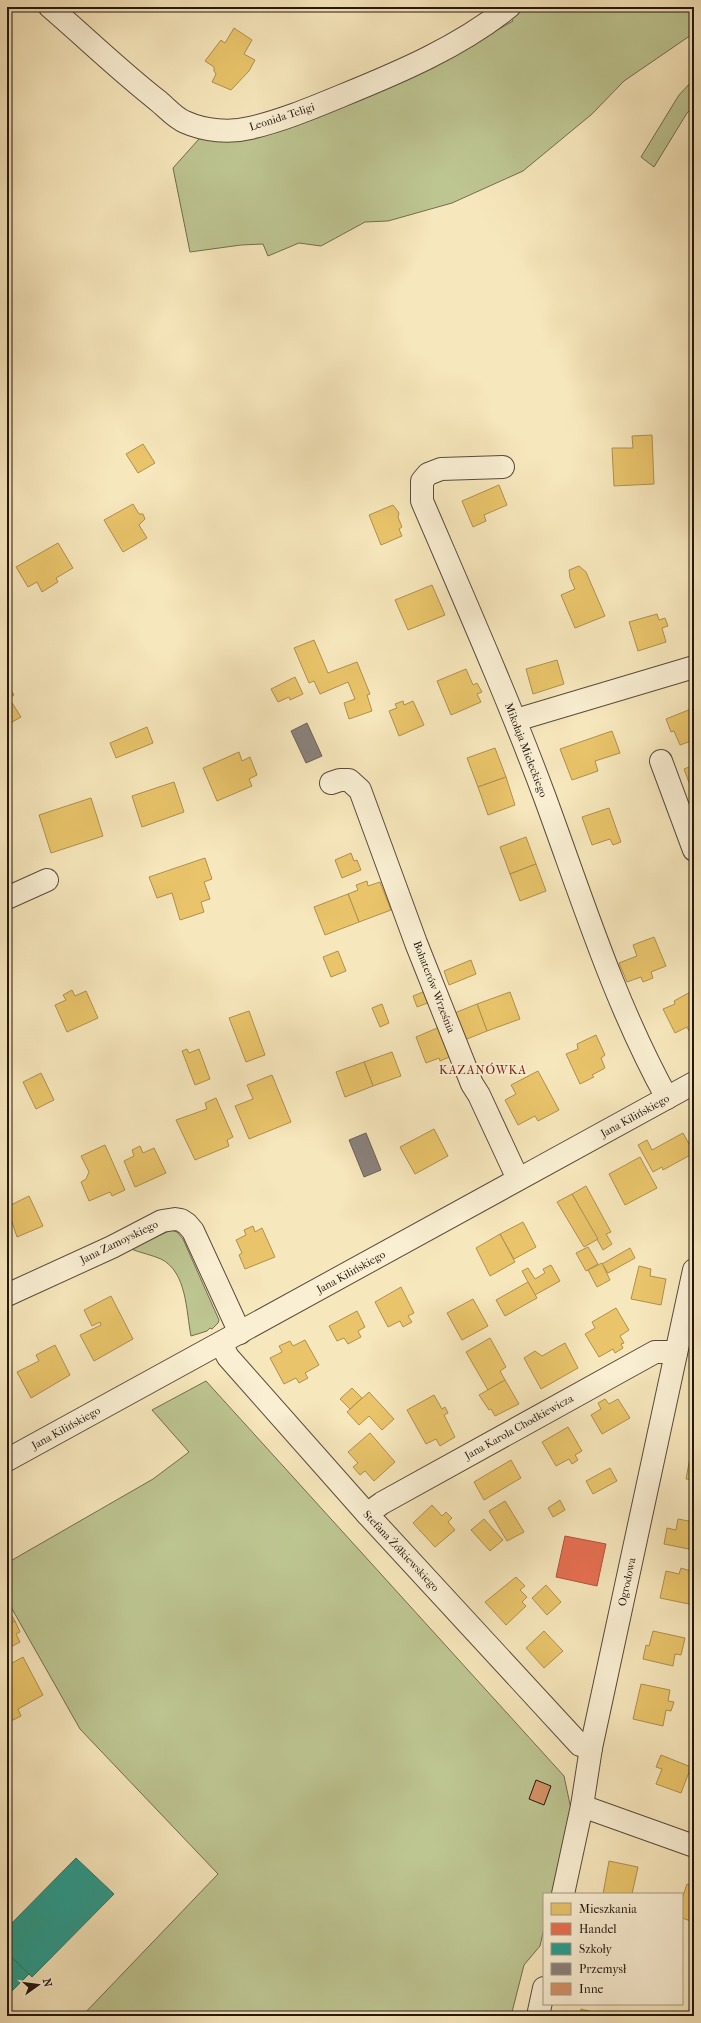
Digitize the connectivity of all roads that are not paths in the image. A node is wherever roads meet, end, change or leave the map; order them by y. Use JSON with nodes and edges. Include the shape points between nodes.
{"nodes":[{"id":1,"x":50,"y":7,"type":"edge"},
{"id":2,"x":509,"y":7,"type":"edge"},
{"id":3,"x":503,"y":467,"type":"dead end"},
{"id":4,"x":694,"y":667,"type":"edge"},
{"id":5,"x":516,"y":720,"type":"junction"},
{"id":6,"x":661,"y":761,"type":"dead end"},
{"id":7,"x":331,"y":783,"type":"dead end"},
{"id":8,"x":694,"y":850,"type":"edge"},
{"id":9,"x":48,"y":880,"type":"dead end"},
{"id":10,"x":7,"y":898,"type":"edge"},
{"id":11,"x":694,"y":1083,"type":"edge"},
{"id":12,"x":667,"y":1098,"type":"junction"},
{"id":13,"x":518,"y":1179,"type":"junction"},
{"id":14,"x":694,"y":1270,"type":"edge"},
{"id":15,"x":7,"y":1295,"type":"edge"},
{"id":16,"x":240,"y":1333,"type":"junction"},
{"id":17,"x":221,"y":1344,"type":"junction"},
{"id":18,"x":676,"y":1352,"type":"junction"},
{"id":19,"x":7,"y":1460,"type":"edge"},
{"id":20,"x":367,"y":1514,"type":"junction"},
{"id":21,"x":591,"y":1748,"type":"junction"},
{"id":22,"x":582,"y":1806,"type":"junction"},
{"id":23,"x":694,"y":1846,"type":"edge"},
{"id":24,"x":564,"y":1893,"type":"edge"},
{"id":25,"x":543,"y":1993,"type":"edge"},
{"id":26,"x":538,"y":2016,"type":"edge"}],
"edges":[{"from":1,"to":2,"type":"street","name":"Leonida Teligi","via":[[130,79],[185,122],[217,131],[250,129],[396,74],[462,39]]},
{"from":3,"to":5,"type":"street","name":"Mikołaja Mieleckiego","via":[[441,470],[428,474],[422,481],[422,501]]},
{"from":4,"to":5,"type":"street"},
{"from":5,"to":12,"type":"street","name":"Mikołaja Mieleckiego","via":[[604,962],[627,1017]]},
{"from":6,"to":8,"type":"street"},
{"from":7,"to":13,"type":"street","name":"Bohaterów Września","via":[[348,780],[360,790],[416,943],[472,1084]]},
{"from":9,"to":10,"type":"street"},
{"from":11,"to":12,"type":"street","name":"Jana Kilińskiego"},
{"from":12,"to":13,"type":"street","name":"Jana Kilińskiego"},
{"from":13,"to":16,"type":"street","name":"Jana Kilińskiego"},
{"from":14,"to":18,"type":"street","name":"Ogrodowa"},
{"from":15,"to":16,"type":"street","name":"Jana Zamoyskiego","via":[[162,1221],[175,1219],[187,1224],[193,1231]]},
{"from":16,"to":17,"type":"street","name":"Jana Kilińskiego"},
{"from":17,"to":19,"type":"street","name":"Jana Kilińskiego"},
{"from":17,"to":20,"type":"street","name":"Stefana Żółkiewskiego","via":[[228,1357]]},
{"from":18,"to":20,"type":"street","name":"Jana Karola Chodkiewicza","via":[[655,1352],[382,1503]]},
{"from":18,"to":21,"type":"street","name":"Ogrodowa"},
{"from":20,"to":21,"type":"street","name":"Stefana Żółkiewskiego","via":[[580,1745]]},
{"from":21,"to":22,"type":"street","name":"Ogrodowa"},
{"from":22,"to":23,"type":"street"},
{"from":22,"to":24,"type":"street","name":"Ogrodowa"},
{"from":25,"to":26,"type":"street"}]}
